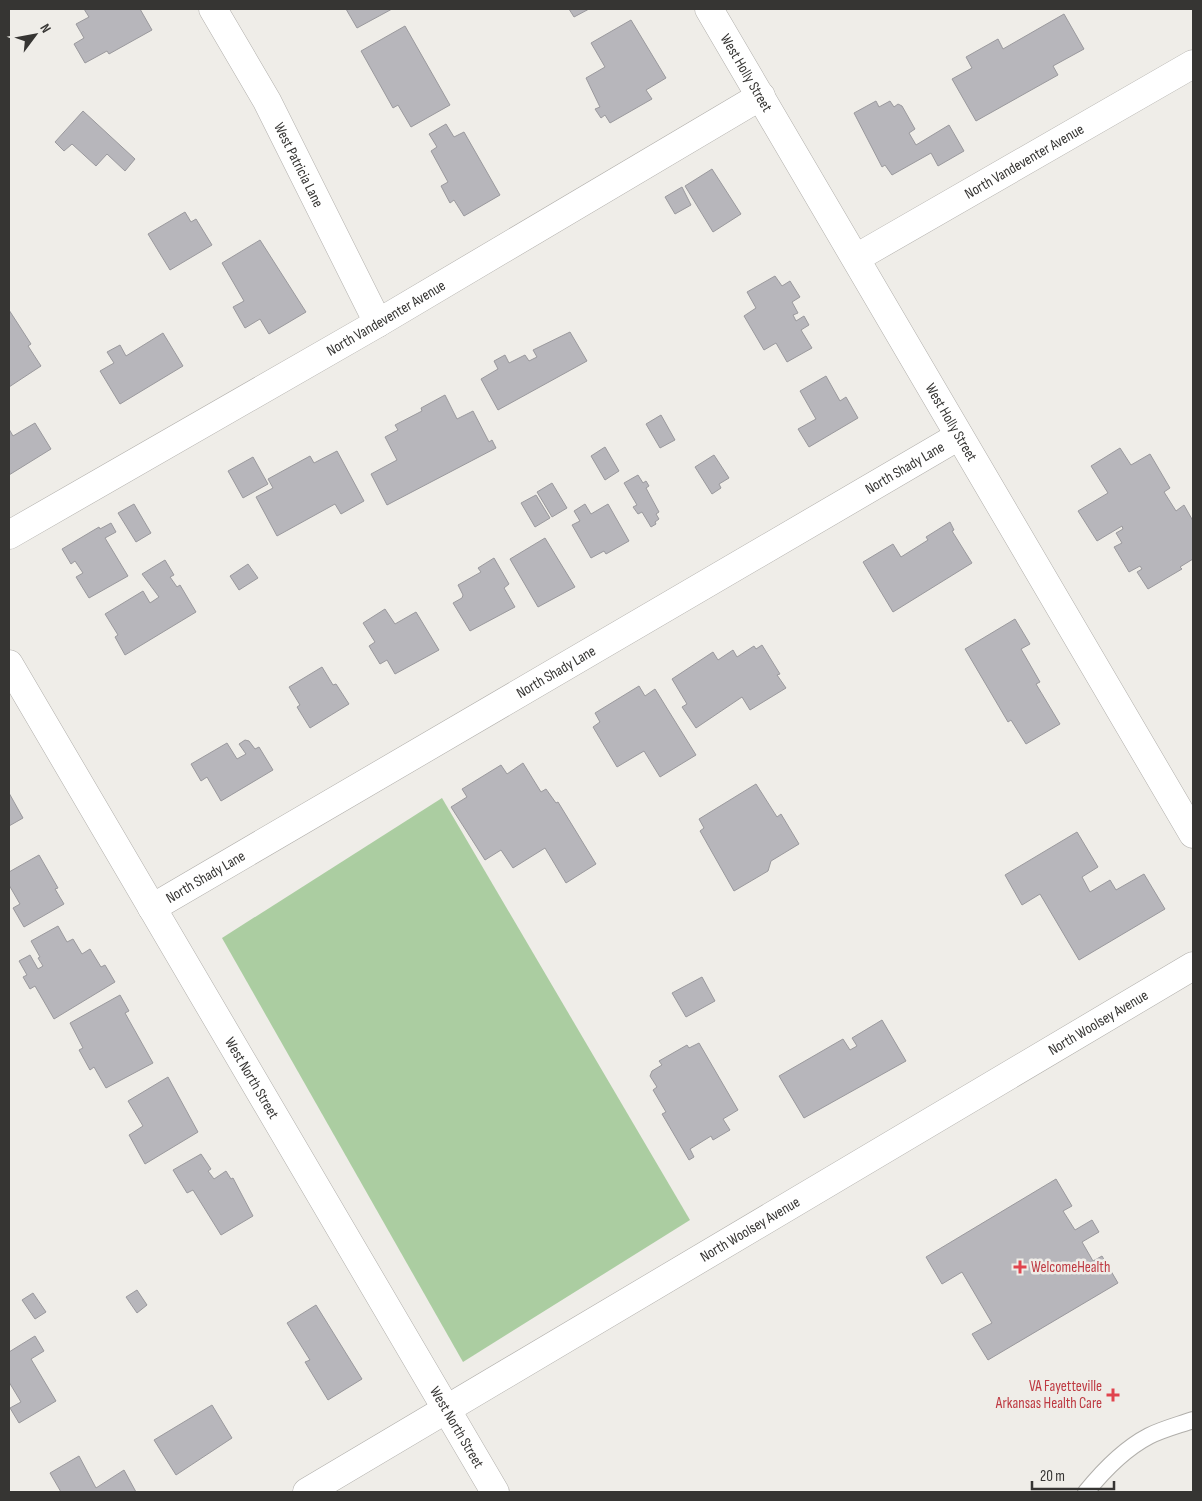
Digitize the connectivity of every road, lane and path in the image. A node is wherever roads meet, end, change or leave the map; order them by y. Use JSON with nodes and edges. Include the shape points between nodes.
{"nodes":[{"id":1,"x":213,"y":9,"type":"edge"},
{"id":2,"x":709,"y":9,"type":"edge"},
{"id":3,"x":1193,"y":64,"type":"edge"},
{"id":4,"x":760,"y":96,"type":"junction"},
{"id":5,"x":856,"y":258,"type":"junction"},
{"id":6,"x":378,"y":322,"type":"junction"},
{"id":7,"x":959,"y":436,"type":"junction"},
{"id":8,"x":9,"y":535,"type":"edge"},
{"id":9,"x":12,"y":679,"type":"edge"},
{"id":10,"x":1193,"y":834,"type":"edge"},
{"id":11,"x":152,"y":908,"type":"junction"},
{"id":12,"x":1193,"y":966,"type":"edge"},
{"id":13,"x":447,"y":1410,"type":"junction"},
{"id":14,"x":1193,"y":1420,"type":"edge"},
{"id":15,"x":307,"y":1492,"type":"edge"},
{"id":16,"x":495,"y":1492,"type":"edge"},
{"id":17,"x":1086,"y":1492,"type":"edge"}],
"edges":[{"from":1,"to":6,"type":"street","name":"West Patricia Lane","via":[[267,100]]},
{"from":2,"to":4,"type":"street","name":"West Holly Street"},
{"from":3,"to":5,"type":"street","name":"North Vandeventer Avenue"},
{"from":4,"to":5,"type":"street","name":"West Holly Street"},
{"from":4,"to":6,"type":"street","name":"North Vandeventer Avenue"},
{"from":5,"to":7,"type":"street","name":"West Holly Street"},
{"from":6,"to":8,"type":"street","name":"North Vandeventer Avenue"},
{"from":7,"to":10,"type":"street","name":"West Holly Street"},
{"from":7,"to":11,"type":"street","name":"North Shady Lane"},
{"from":9,"to":11,"type":"street","name":"West North Street"},
{"from":11,"to":13,"type":"street","name":"West North Street"},
{"from":12,"to":13,"type":"street","name":"North Woolsey Avenue"},
{"from":13,"to":15,"type":"street","name":"North Woolsey Avenue"},
{"from":13,"to":16,"type":"street","name":"West North Street"},
{"from":14,"to":17,"type":"lane","via":[[1150,1435],[1132,1447],[1101,1473]]}]}
